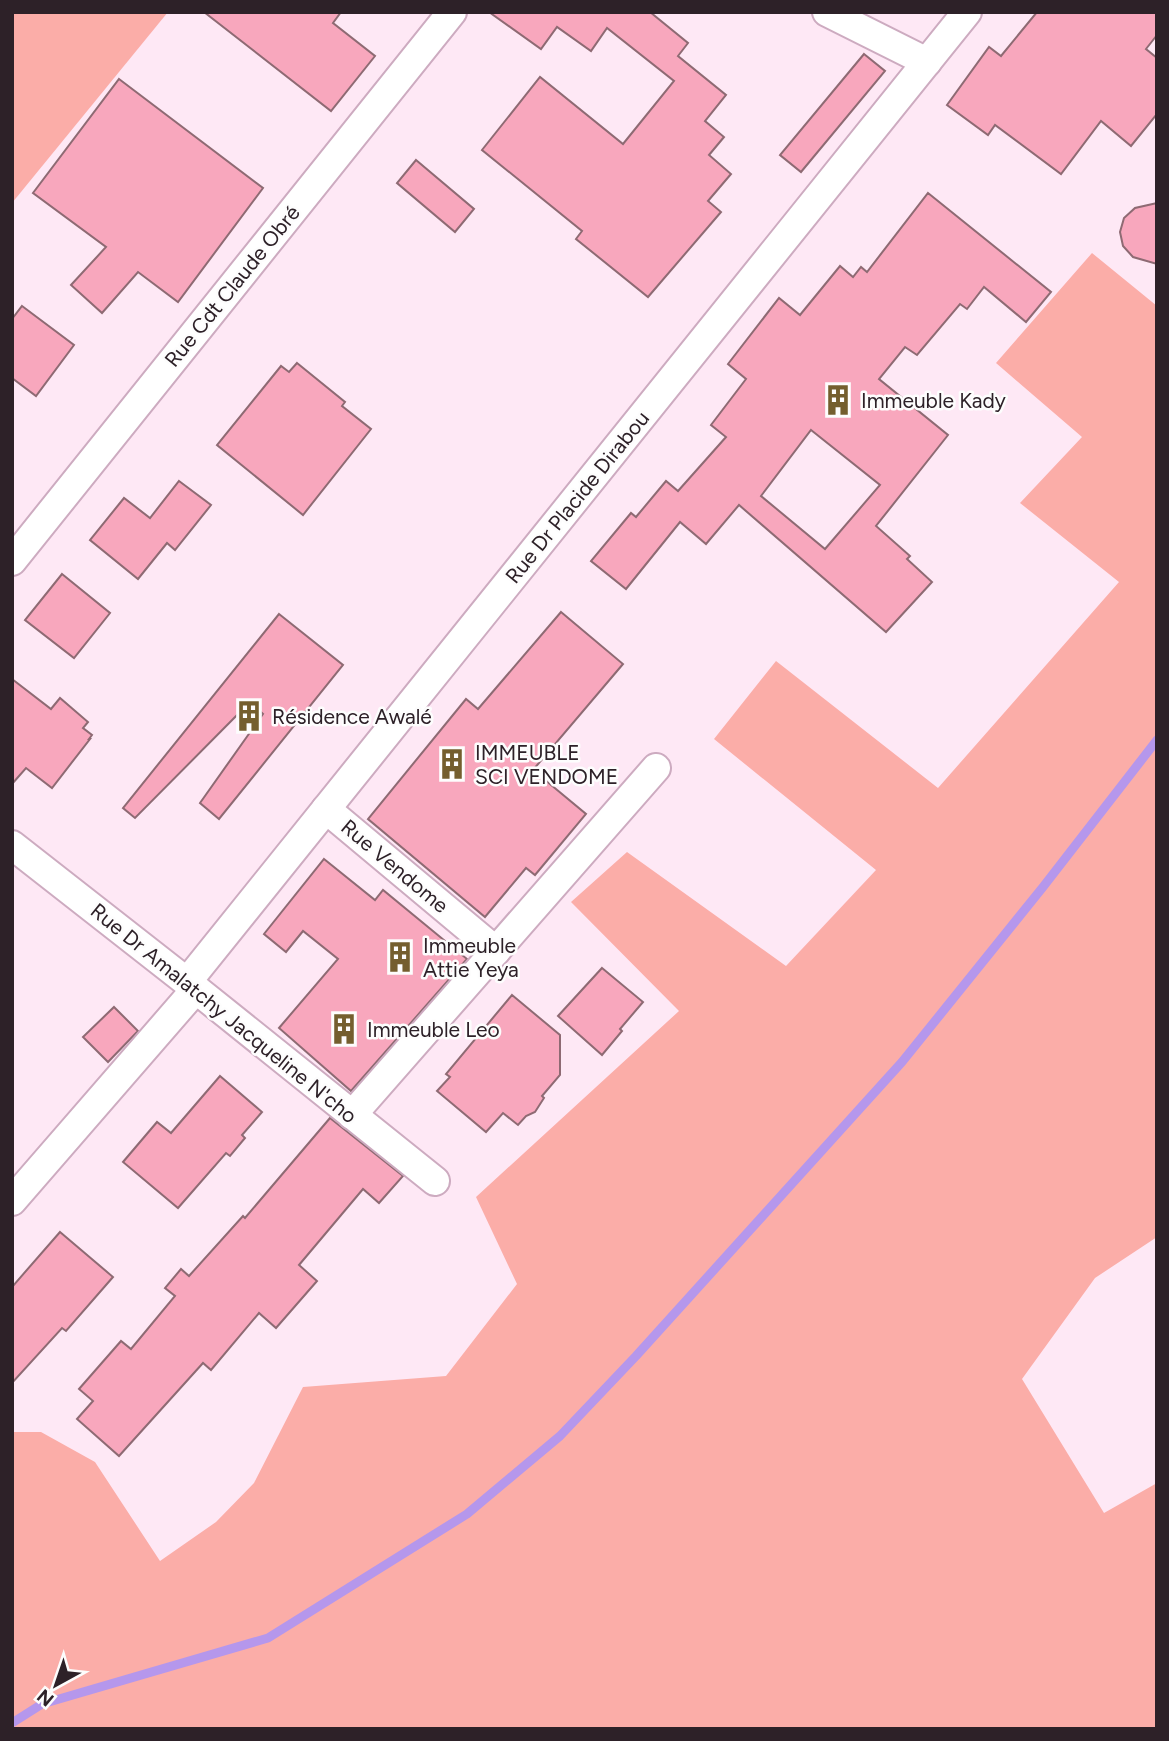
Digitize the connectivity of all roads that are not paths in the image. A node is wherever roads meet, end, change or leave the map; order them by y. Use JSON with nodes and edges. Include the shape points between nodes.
{"nodes":[{"id":1,"x":452,"y":12,"type":"edge"},
{"id":2,"x":827,"y":12,"type":"edge"},
{"id":3,"x":967,"y":12,"type":"edge"},
{"id":4,"x":927,"y":62,"type":"junction"},
{"id":5,"x":12,"y":561,"type":"edge"},
{"id":6,"x":656,"y":768,"type":"dead end"},
{"id":7,"x":326,"y":809,"type":"junction"},
{"id":8,"x":12,"y":845,"type":"edge"},
{"id":9,"x":496,"y":951,"type":"junction"},
{"id":10,"x":191,"y":986,"type":"junction"},
{"id":11,"x":352,"y":1115,"type":"junction"},
{"id":12,"x":435,"y":1181,"type":"dead end"},
{"id":13,"x":12,"y":1201,"type":"edge"}],
"edges":[{"from":1,"to":5,"type":"street","name":"Rue Cdt Claude Obré"},
{"from":2,"to":4,"type":"street"},
{"from":3,"to":4,"type":"street","name":"Rue Dr Placide Dirabou"},
{"from":4,"to":7,"type":"street","name":"Rue Dr Placide Dirabou"},
{"from":6,"to":9,"type":"street"},
{"from":7,"to":9,"type":"street","name":"Rue Vendome"},
{"from":7,"to":10,"type":"street","name":"Rue Dr Placide Dirabou"},
{"from":8,"to":10,"type":"street","name":"Rue Dr Amalatchy Jacqueline N'cho"},
{"from":9,"to":11,"type":"street"},
{"from":10,"to":11,"type":"street","name":"Rue Dr Amalatchy Jacqueline N'cho"},
{"from":10,"to":13,"type":"street","name":"Rue Dr Placide Dirabou"},
{"from":11,"to":12,"type":"street","name":"Rue Dr Amalatchy Jacqueline N'cho"}]}
